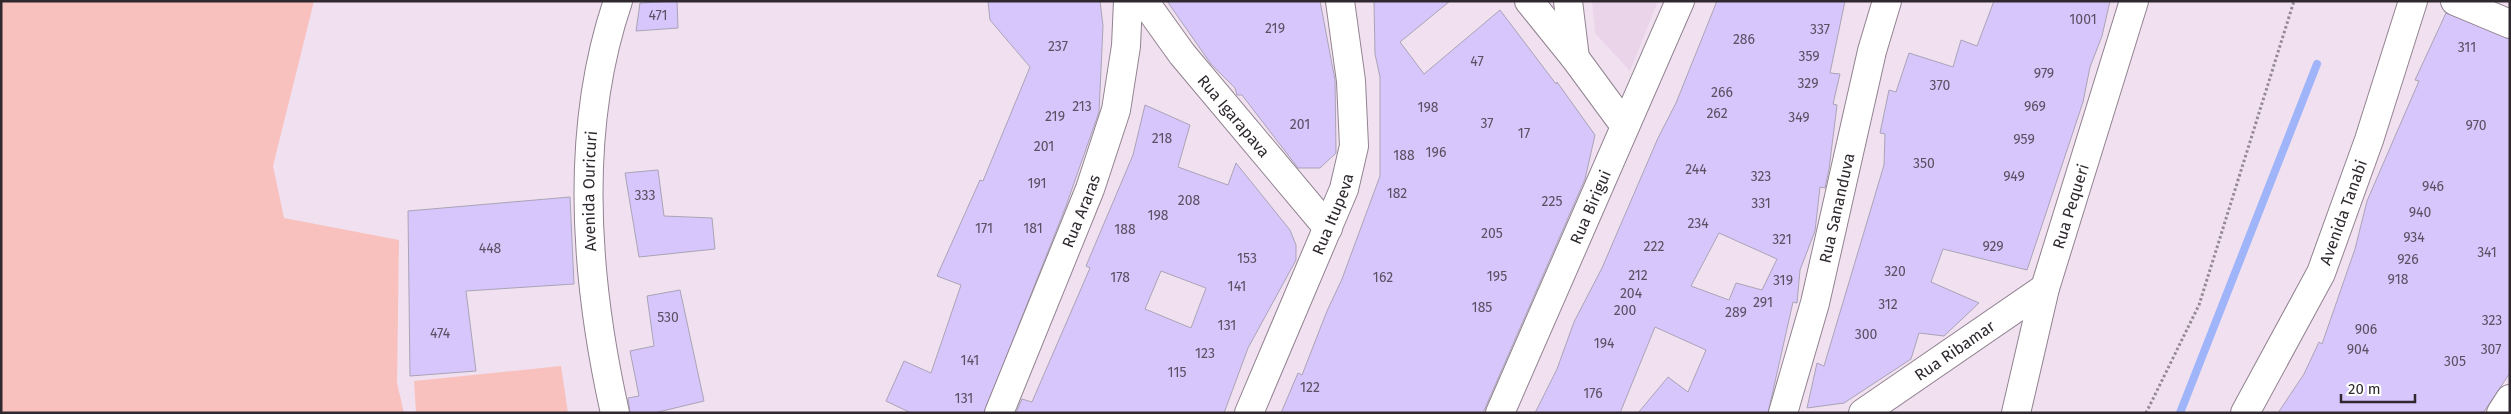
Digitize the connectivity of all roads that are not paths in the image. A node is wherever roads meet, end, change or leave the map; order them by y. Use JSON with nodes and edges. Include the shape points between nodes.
{"nodes":[{"id":1,"x":618,"y":1,"type":"edge"},
{"id":2,"x":1128,"y":1,"type":"edge"},
{"id":3,"x":1144,"y":1,"type":"edge"},
{"id":4,"x":1340,"y":1,"type":"edge"},
{"id":5,"x":1529,"y":1,"type":"edge"},
{"id":6,"x":1568,"y":1,"type":"edge"},
{"id":7,"x":1680,"y":1,"type":"edge"},
{"id":8,"x":1887,"y":1,"type":"edge"},
{"id":9,"x":2134,"y":1,"type":"edge"},
{"id":10,"x":2413,"y":1,"type":"edge"},
{"id":11,"x":2455,"y":1,"type":"edge"},
{"id":12,"x":2510,"y":24,"type":"edge"},
{"id":13,"x":1576,"y":58,"type":"junction"},
{"id":14,"x":1625,"y":126,"type":"junction"},
{"id":15,"x":1328,"y":228,"type":"junction"},
{"id":16,"x":2046,"y":288,"type":"junction"},
{"id":17,"x":2510,"y":399,"type":"edge"},
{"id":18,"x":616,"y":413,"type":"edge"},
{"id":19,"x":999,"y":413,"type":"edge"},
{"id":20,"x":1249,"y":413,"type":"edge"},
{"id":21,"x":1500,"y":413,"type":"edge"},
{"id":22,"x":1783,"y":413,"type":"edge"},
{"id":23,"x":1863,"y":413,"type":"edge"},
{"id":24,"x":2016,"y":413,"type":"edge"},
{"id":25,"x":2246,"y":413,"type":"edge"},
{"id":26,"x":2501,"y":413,"type":"edge"}],
"edges":[{"from":1,"to":18,"type":"street","name":"Avenida Ouricuri","via":[[605,39],[592,114],[589,244],[604,364]]},
{"from":2,"to":19,"type":"street","name":"Rua Araras","via":[[1126,46],[1116,110],[1090,190]]},
{"from":3,"to":15,"type":"street","name":"Rua Igarapava","via":[[1182,54]]},
{"from":4,"to":15,"type":"street","name":"Rua Itupeva","via":[[1351,81],[1354,146],[1344,189]]},
{"from":5,"to":13,"type":"street"},
{"from":6,"to":13,"type":"street"},
{"from":7,"to":14,"type":"street","name":"Rua Birigui"},
{"from":8,"to":22,"type":"street","name":"Rua Sananduva","via":[[1872,51],[1816,303]]},
{"from":9,"to":16,"type":"street","name":"Rua Pequeri"},
{"from":10,"to":25,"type":"street","name":"Avenida Tanabi","via":[[2369,140],[2321,273]]},
{"from":11,"to":12,"type":"street"},
{"from":13,"to":14,"type":"street"},
{"from":14,"to":21,"type":"street","name":"Rua Birigui"},
{"from":15,"to":20,"type":"street","name":"Rua Itupeva"},
{"from":16,"to":23,"type":"street","name":"Rua Ribamar"},
{"from":16,"to":24,"type":"street","name":"Rua Pequeri"},
{"from":17,"to":26,"type":"street"}]}
